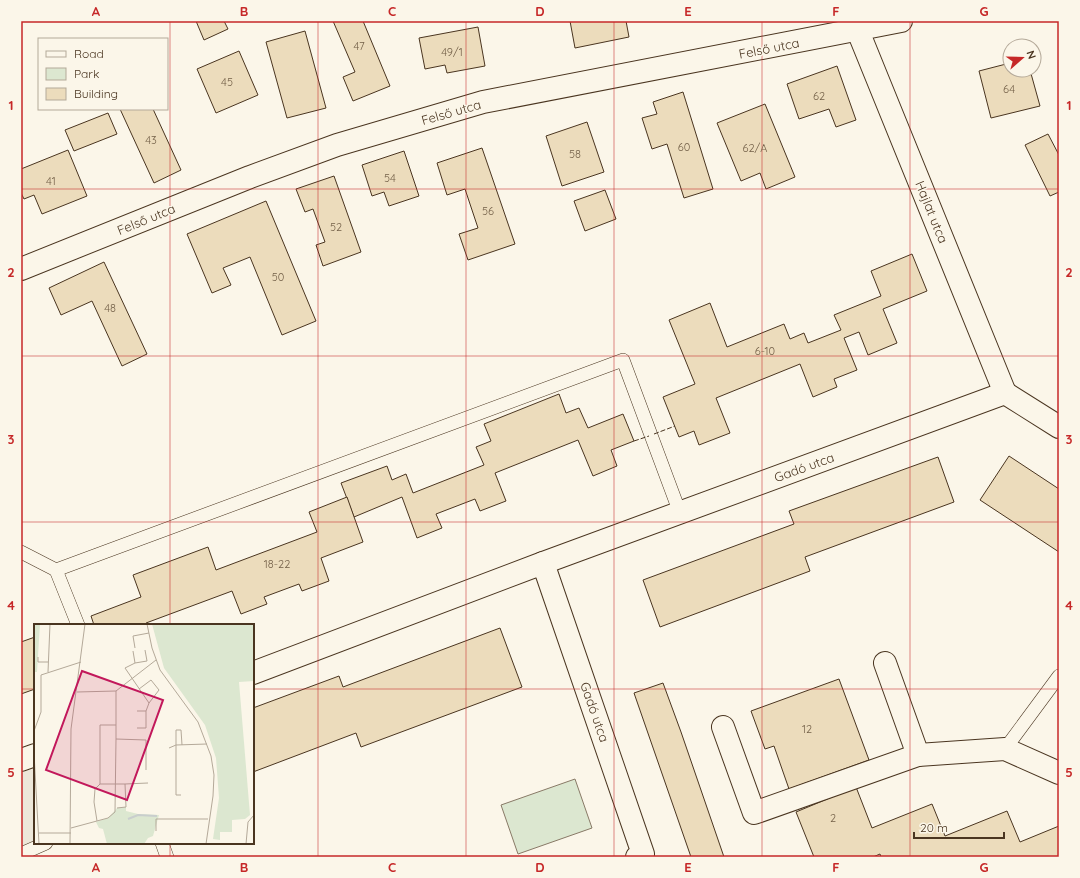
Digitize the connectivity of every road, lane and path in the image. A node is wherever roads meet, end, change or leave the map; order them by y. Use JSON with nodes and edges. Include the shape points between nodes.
{"nodes":[{"id":1,"x":901,"y":21,"type":"edge"},
{"id":2,"x":858,"y":31,"type":"junction"},
{"id":3,"x":21,"y":269,"type":"edge"},
{"id":4,"x":1005,"y":393,"type":"junction"},
{"id":5,"x":1059,"y":427,"type":"edge"},
{"id":6,"x":680,"y":513,"type":"junction"},
{"id":7,"x":21,"y":552,"type":"edge"},
{"id":8,"x":543,"y":563,"type":"junction"},
{"id":9,"x":56,"y":570,"type":"junction"},
{"id":10,"x":78,"y":624,"type":"edge"},
{"id":11,"x":885,"y":663,"type":"dead end"},
{"id":12,"x":254,"y":673,"type":"edge"},
{"id":13,"x":1059,"y":676,"type":"edge"},
{"id":14,"x":723,"y":727,"type":"dead end"},
{"id":15,"x":1005,"y":749,"type":"junction"},
{"id":16,"x":34,"y":755,"type":"edge"},
{"id":17,"x":918,"y":755,"type":"junction"},
{"id":18,"x":21,"y":760,"type":"edge"},
{"id":19,"x":1059,"y":773,"type":"edge"},
{"id":20,"x":44,"y":844,"type":"edge"},
{"id":21,"x":162,"y":844,"type":"edge"},
{"id":22,"x":21,"y":854,"type":"edge"},
{"id":23,"x":167,"y":857,"type":"edge"},
{"id":24,"x":636,"y":857,"type":"edge"}],
"edges":[{"from":1,"to":2,"type":"street","name":"Felső utca"},
{"from":2,"to":3,"type":"street","name":"Felső utca","via":[[483,102],[337,145],[242,180]]},
{"from":2,"to":4,"type":"street","name":"Hajlat utca"},
{"from":4,"to":5,"type":"street"},
{"from":4,"to":6,"type":"street","name":"Gadó utca"},
{"from":6,"to":8,"type":"street","name":"Gadó utca"},
{"from":6,"to":9,"type":"lane","via":[[623,360]]},
{"from":7,"to":9,"type":"lane"},
{"from":8,"to":12,"type":"street","name":"Gadó utca"},
{"from":8,"to":24,"type":"street","name":"Gadó utca","via":[[643,854]]},
{"from":9,"to":10,"type":"lane"},
{"from":11,"to":17,"type":"street"},
{"from":13,"to":15,"type":"lane"},
{"from":14,"to":17,"type":"street","via":[[754,813]]},
{"from":15,"to":17,"type":"street"},
{"from":15,"to":19,"type":"street"},
{"from":16,"to":18,"type":"street"},
{"from":20,"to":22,"type":"lane"},
{"from":21,"to":23,"type":"lane"}]}
